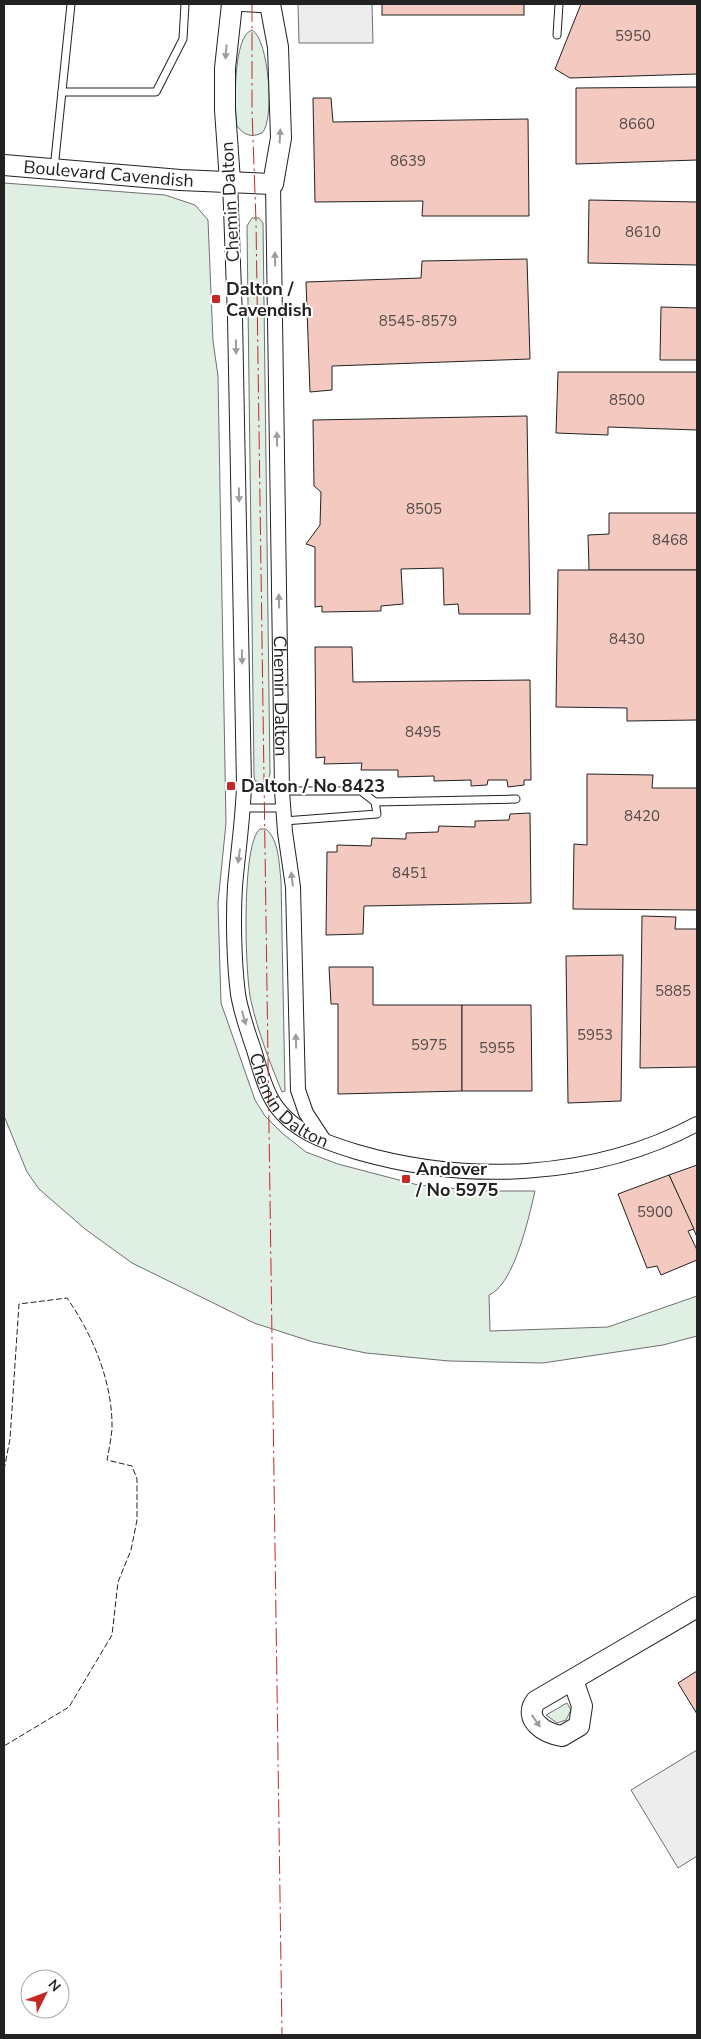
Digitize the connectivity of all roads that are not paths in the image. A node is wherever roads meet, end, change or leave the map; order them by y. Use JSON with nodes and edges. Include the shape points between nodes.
{"nodes":[{"id":1,"x":71,"y":4,"type":"edge"},
{"id":2,"x":185,"y":4,"type":"edge"},
{"id":3,"x":560,"y":4,"type":"edge"},
{"id":4,"x":232,"y":5,"type":"edge"},
{"id":5,"x":270,"y":6,"type":"edge"},
{"id":6,"x":557,"y":35,"type":"dead end"},
{"id":7,"x":62,"y":92,"type":"junction"},
{"id":8,"x":4,"y":165,"type":"edge"},
{"id":9,"x":54,"y":169,"type":"junction"},
{"id":10,"x":230,"y":181,"type":"junction"},
{"id":11,"x":273,"y":184,"type":"junction"},
{"id":12,"x":282,"y":792,"type":"junction"},
{"id":13,"x":516,"y":800,"type":"dead end"},
{"id":14,"x":375,"y":802,"type":"junction"},
{"id":15,"x":244,"y":808,"type":"junction"},
{"id":16,"x":284,"y":814,"type":"junction"},
{"id":17,"x":697,"y":1124,"type":"edge"},
{"id":18,"x":325,"y":1142,"type":"junction"},
{"id":19,"x":697,"y":1607,"type":"edge"},
{"id":20,"x":573,"y":1680,"type":"dead end"}],
"edges":[{"from":1,"to":7,"type":"lane"},
{"from":2,"to":7,"type":"lane","via":[[183,39],[156,92]]},
{"from":3,"to":6,"type":"lane"},
{"from":4,"to":5,"type":"lane"},
{"from":4,"to":10,"type":"main road","name":"Chemin Dalton","one_way":true,"via":[[225,68]]},
{"from":11,"to":5,"type":"main road","name":"Chemin Dalton","one_way":true,"via":[[280,128],[278,47]]},
{"from":7,"to":9,"type":"lane"},
{"from":8,"to":9,"type":"main road","name":"Boulevard Cavendish"},
{"from":9,"to":10,"type":"main road","name":"Boulevard Cavendish"},
{"from":10,"to":11,"type":"main road","name":"Boulevard Cavendish"},
{"from":10,"to":15,"type":"street","name":"Chemin Dalton","one_way":true,"via":[[236,328]]},
{"from":12,"to":11,"type":"street","name":"Chemin Dalton","one_way":true},
{"from":12,"to":14,"type":"lane","via":[[361,791]]},
{"from":12,"to":16,"type":"street","name":"Chemin Dalton"},
{"from":13,"to":14,"type":"lane"},
{"from":14,"to":16,"type":"lane","via":[[377,814]]},
{"from":15,"to":16,"type":"lane"},
{"from":15,"to":18,"type":"street","name":"Chemin Dalton","one_way":true,"via":[[235,887],[237,980],[243,1015],[271,1097],[289,1120]]},
{"from":18,"to":16,"type":"street","name":"Chemin Dalton","one_way":true,"via":[[306,1114],[298,1090],[293,888]]},
{"from":17,"to":18,"type":"street","via":[[621,1154],[562,1167],[516,1171],[456,1170],[405,1164]]},
{"from":19,"to":20,"type":"main road"}]}
